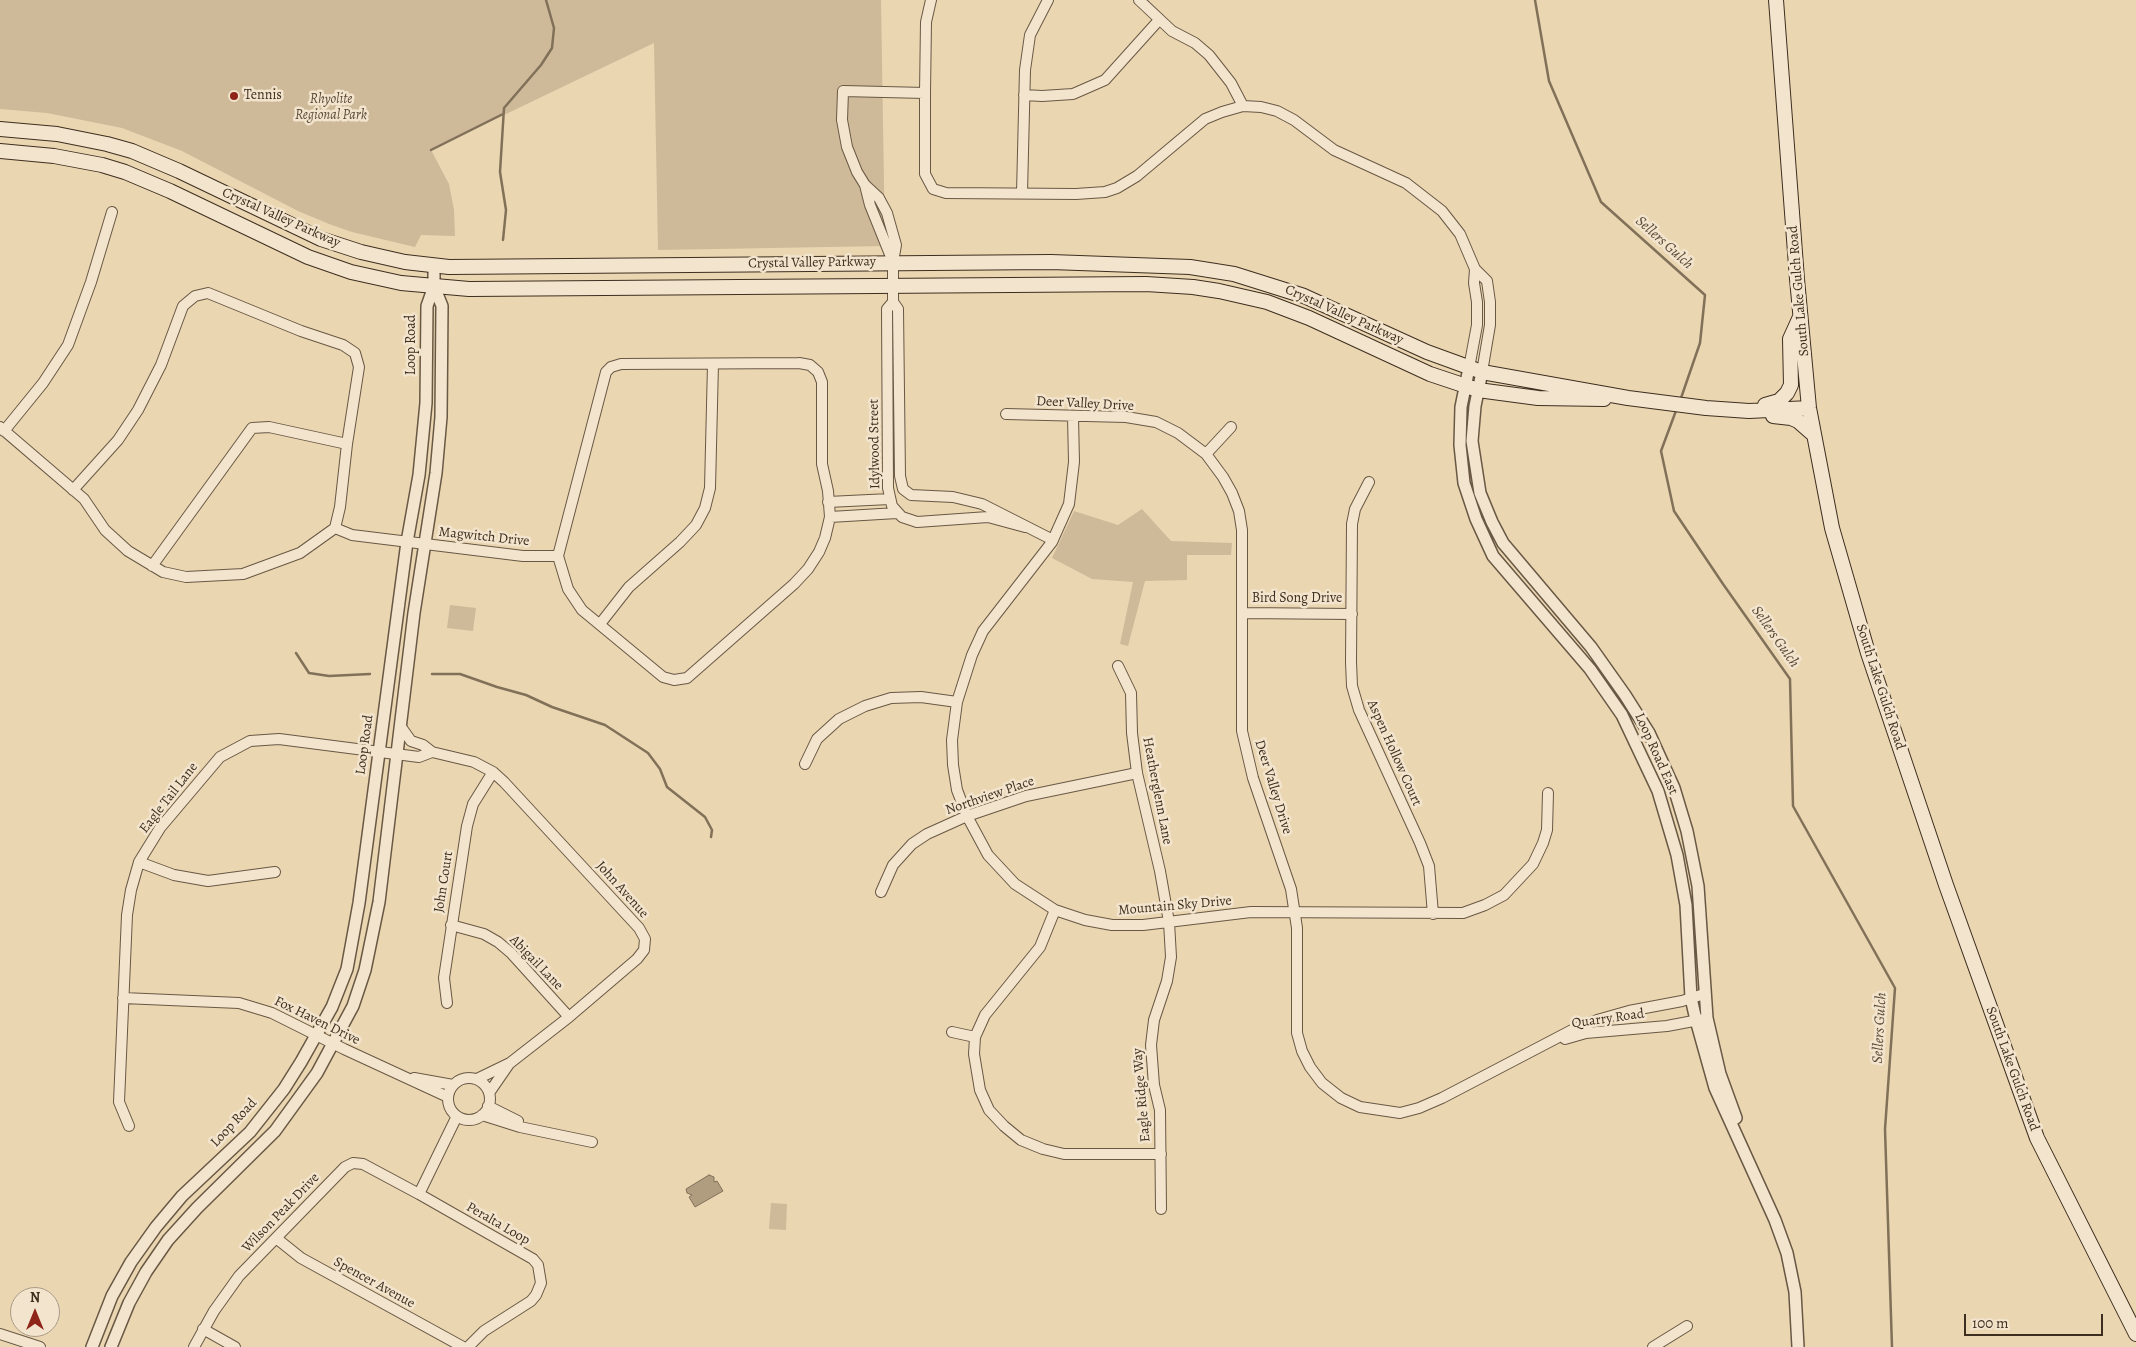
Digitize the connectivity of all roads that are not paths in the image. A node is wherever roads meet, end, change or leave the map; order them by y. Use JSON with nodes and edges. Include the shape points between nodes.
{"nodes":[{"id":1,"x":931,"y":0,"type":"edge"},
{"id":2,"x":1048,"y":0,"type":"edge"},
{"id":3,"x":1139,"y":0,"type":"edge"},
{"id":4,"x":1776,"y":0,"type":"edge"},
{"id":5,"x":1158,"y":20,"type":"junction"},
{"id":6,"x":925,"y":94,"type":"junction"},
{"id":7,"x":1024,"y":95,"type":"junction"},
{"id":8,"x":1242,"y":106,"type":"junction"},
{"id":9,"x":0,"y":129,"type":"edge"},
{"id":10,"x":0,"y":151,"type":"edge"},
{"id":11,"x":1022,"y":193,"type":"junction"},
{"id":12,"x":112,"y":212,"type":"dead end"},
{"id":13,"x":893,"y":262,"type":"junction"},
{"id":14,"x":434,"y":266,"type":"junction"},
{"id":15,"x":434,"y":286,"type":"junction"},
{"id":16,"x":893,"y":286,"type":"junction"},
{"id":17,"x":893,"y":302,"type":"junction"},
{"id":18,"x":1800,"y":316,"type":"junction"},
{"id":19,"x":713,"y":364,"type":"junction"},
{"id":20,"x":1475,"y":370,"type":"junction"},
{"id":21,"x":1464,"y":386,"type":"junction"},
{"id":22,"x":1478,"y":390,"type":"junction"},
{"id":23,"x":1628,"y":398,"type":"junction"},
{"id":24,"x":1809,"y":408,"type":"junction"},
{"id":25,"x":1749,"y":411,"type":"junction"},
{"id":26,"x":1006,"y":414,"type":"dead end"},
{"id":27,"x":1073,"y":417,"type":"junction"},
{"id":28,"x":1232,"y":427,"type":"dead end"},
{"id":29,"x":2,"y":429,"type":"edge"},
{"id":30,"x":1814,"y":435,"type":"junction"},
{"id":31,"x":347,"y":444,"type":"junction"},
{"id":32,"x":1206,"y":454,"type":"junction"},
{"id":33,"x":1369,"y":482,"type":"dead end"},
{"id":34,"x":73,"y":490,"type":"junction"},
{"id":35,"x":890,"y":499,"type":"junction"},
{"id":36,"x":828,"y":502,"type":"junction"},
{"id":37,"x":897,"y":513,"type":"junction"},
{"id":38,"x":830,"y":517,"type":"junction"},
{"id":39,"x":1025,"y":527,"type":"junction"},
{"id":40,"x":335,"y":528,"type":"junction"},
{"id":41,"x":1053,"y":540,"type":"junction"},
{"id":42,"x":407,"y":542,"type":"junction"},
{"id":43,"x":426,"y":544,"type":"junction"},
{"id":44,"x":558,"y":556,"type":"junction"},
{"id":45,"x":152,"y":566,"type":"junction"},
{"id":46,"x":1242,"y":613,"type":"junction"},
{"id":47,"x":1352,"y":614,"type":"junction"},
{"id":48,"x":600,"y":624,"type":"junction"},
{"id":49,"x":1118,"y":666,"type":"dead end"},
{"id":50,"x":957,"y":702,"type":"junction"},
{"id":51,"x":401,"y":727,"type":"junction"},
{"id":52,"x":379,"y":752,"type":"junction"},
{"id":53,"x":432,"y":752,"type":"junction"},
{"id":54,"x":398,"y":754,"type":"junction"},
{"id":55,"x":805,"y":764,"type":"dead end"},
{"id":56,"x":493,"y":772,"type":"junction"},
{"id":57,"x":1137,"y":773,"type":"junction"},
{"id":58,"x":1548,"y":793,"type":"dead end"},
{"id":59,"x":967,"y":816,"type":"junction"},
{"id":60,"x":139,"y":862,"type":"junction"},
{"id":61,"x":275,"y":872,"type":"dead end"},
{"id":62,"x":881,"y":892,"type":"dead end"},
{"id":63,"x":1055,"y":910,"type":"junction"},
{"id":64,"x":1295,"y":912,"type":"junction"},
{"id":65,"x":1433,"y":914,"type":"junction"},
{"id":66,"x":1169,"y":922,"type":"junction"},
{"id":67,"x":451,"y":925,"type":"junction"},
{"id":68,"x":1704,"y":994,"type":"junction"},
{"id":69,"x":123,"y":998,"type":"junction"},
{"id":70,"x":1691,"y":998,"type":"junction"},
{"id":71,"x":447,"y":1002,"type":"dead end"},
{"id":72,"x":569,"y":1017,"type":"junction"},
{"id":73,"x":1702,"y":1019,"type":"junction"},
{"id":74,"x":952,"y":1032,"type":"dead end"},
{"id":75,"x":317,"y":1035,"type":"junction"},
{"id":76,"x":975,"y":1037,"type":"junction"},
{"id":77,"x":1552,"y":1042,"type":"junction"},
{"id":78,"x":334,"y":1044,"type":"junction"},
{"id":79,"x":510,"y":1063,"type":"junction"},
{"id":80,"x":405,"y":1077,"type":"junction"},
{"id":81,"x":477,"y":1079,"type":"junction"},
{"id":82,"x":453,"y":1085,"type":"junction"},
{"id":83,"x":489,"y":1092,"type":"junction"},
{"id":84,"x":448,"y":1097,"type":"junction"},
{"id":85,"x":488,"y":1106,"type":"junction"},
{"id":86,"x":482,"y":1115,"type":"junction"},
{"id":87,"x":457,"y":1116,"type":"junction"},
{"id":88,"x":129,"y":1126,"type":"dead end"},
{"id":89,"x":537,"y":1131,"type":"junction"},
{"id":90,"x":592,"y":1142,"type":"dead end"},
{"id":91,"x":1161,"y":1154,"type":"junction"},
{"id":92,"x":418,"y":1194,"type":"junction"},
{"id":93,"x":1161,"y":1209,"type":"dead end"},
{"id":94,"x":276,"y":1238,"type":"junction"},
{"id":95,"x":1687,"y":1326,"type":"dead end"},
{"id":96,"x":203,"y":1329,"type":"junction"},
{"id":97,"x":0,"y":1334,"type":"edge"},
{"id":98,"x":2136,"y":1334,"type":"edge"},
{"id":99,"x":40,"y":1347,"type":"edge"},
{"id":100,"x":92,"y":1347,"type":"edge"},
{"id":101,"x":111,"y":1347,"type":"edge"},
{"id":102,"x":194,"y":1347,"type":"edge"},
{"id":103,"x":235,"y":1347,"type":"edge"},
{"id":104,"x":463,"y":1347,"type":"edge"},
{"id":105,"x":468,"y":1347,"type":"edge"},
{"id":106,"x":1653,"y":1347,"type":"edge"},
{"id":107,"x":1798,"y":1347,"type":"edge"}],
"edges":[{"from":1,"to":6,"type":"street","via":[[926,22]]},
{"from":2,"to":7,"type":"street","via":[[1030,35]]},
{"from":3,"to":5,"type":"street"},
{"from":4,"to":18,"type":"main road","name":"South Lake Gulch Road"},
{"from":5,"to":7,"type":"street","via":[[1105,80],[1073,94]]},
{"from":5,"to":8,"type":"street","via":[[1210,55],[1231,83]]},
{"from":6,"to":11,"type":"street","via":[[924,166],[933,189],[946,193]]},
{"from":6,"to":13,"type":"street","name":"Idylwood Street","via":[[843,91],[842,120],[847,147],[856,172],[864,185],[879,198],[887,213],[896,244]]},
{"from":7,"to":11,"type":"street"},
{"from":8,"to":11,"type":"street","via":[[1205,119],[1137,176],[1117,188],[1076,194]]},
{"from":8,"to":20,"type":"street","via":[[1277,111],[1334,150],[1406,183],[1442,211],[1460,234],[1476,269],[1487,281],[1490,325]]},
{"from":9,"to":14,"type":"main road","name":"Crystal Valley Parkway","via":[[57,134],[132,151],[327,241],[362,252]]},
{"from":10,"to":15,"type":"main road","name":"Crystal Valley Parkway","via":[[62,157],[125,172],[328,264],[376,278]]},
{"from":12,"to":29,"type":"street","via":[[68,345],[43,383]]},
{"from":13,"to":14,"type":"main road","name":"Crystal Valley Parkway"},
{"from":13,"to":16,"type":"street","name":"Idylwood Street"},
{"from":13,"to":20,"type":"main road","name":"Crystal Valley Parkway","via":[[1051,262],[1212,270],[1304,296],[1427,352]]},
{"from":14,"to":15,"type":"street"},
{"from":15,"to":16,"type":"main road","name":"Crystal Valley Parkway","via":[[479,289]]},
{"from":15,"to":42,"type":"street","name":"Loop Road","via":[[427,306],[426,403],[419,475]]},
{"from":15,"to":43,"type":"street","via":[[442,306],[441,417]]},
{"from":16,"to":17,"type":"street","name":"Idylwood Street"},
{"from":16,"to":21,"type":"main road","name":"Crystal Valley Parkway","via":[[1146,284],[1219,291],[1291,311],[1415,368]]},
{"from":17,"to":35,"type":"street","name":"Idylwood Street","via":[[888,309]]},
{"from":17,"to":39,"type":"street","name":"Idylwood Street","via":[[898,309],[900,476],[903,489],[911,495],[967,500],[996,510]]},
{"from":18,"to":24,"type":"main road","name":"South Lake Gulch Road"},
{"from":18,"to":25,"type":"main road","via":[[1790,339],[1791,385],[1787,393],[1779,401]]},
{"from":19,"to":36,"type":"street","via":[[800,364],[818,372],[822,382],[822,464]]},
{"from":19,"to":44,"type":"street","via":[[621,364],[606,372]]},
{"from":19,"to":48,"type":"street","via":[[710,488],[705,508],[696,525],[629,587]]},
{"from":20,"to":21,"type":"street","name":"Loop Road East"},
{"from":20,"to":22,"type":"street","name":"Loop Road East"},
{"from":20,"to":23,"type":"main road","name":"Crystal Valley Parkway"},
{"from":21,"to":22,"type":"main road","name":"Crystal Valley Parkway"},
{"from":21,"to":70,"type":"street","name":"Loop Road East","via":[[1460,427],[1463,474],[1469,501],[1493,556],[1596,676],[1622,715],[1658,791],[1677,854],[1686,905]]},
{"from":22,"to":23,"type":"main road","name":"Crystal Valley Parkway","via":[[1553,399]]},
{"from":22,"to":68,"type":"street","name":"Loop Road East","via":[[1473,423],[1474,457],[1480,493],[1502,543],[1591,647],[1625,695],[1649,733],[1674,788],[1698,886]]},
{"from":23,"to":25,"type":"main road","name":"Crystal Valley Parkway"},
{"from":24,"to":25,"type":"main road","name":"Crystal Valley Parkway"},
{"from":24,"to":30,"type":"main road","name":"South Lake Gulch Road"},
{"from":25,"to":30,"type":"main road","via":[[1759,416],[1791,418]]},
{"from":26,"to":27,"type":"street","name":"Deer Valley Drive"},
{"from":27,"to":32,"type":"street","name":"Deer Valley Drive","via":[[1126,417],[1156,422],[1178,433]]},
{"from":27,"to":41,"type":"street","name":"Mountain Sky Drive","via":[[1074,462],[1069,504]]},
{"from":28,"to":32,"type":"street"},
{"from":29,"to":34,"type":"street"},
{"from":30,"to":98,"type":"main road","name":"South Lake Gulch Road","via":[[1832,528],[1868,653],[1953,904],[2037,1138]]},
{"from":31,"to":34,"type":"street","via":[[359,367],[356,353],[343,345],[208,293],[195,296],[183,306],[161,366],[138,410],[118,440]]},
{"from":31,"to":40,"type":"street"},
{"from":31,"to":45,"type":"street","via":[[269,427],[252,428]]},
{"from":32,"to":46,"type":"street","name":"Deer Valley Drive","via":[[1223,476],[1239,511]]},
{"from":33,"to":47,"type":"street","name":"Aspen Hollow Court","via":[[1355,509],[1352,524]]},
{"from":34,"to":45,"type":"street","via":[[84,499],[105,530],[128,551]]},
{"from":35,"to":36,"type":"street"},
{"from":35,"to":37,"type":"street","name":"Idylwood Street"},
{"from":36,"to":38,"type":"street"},
{"from":37,"to":38,"type":"street"},
{"from":37,"to":39,"type":"street","name":"Idylwood Street","via":[[917,522],[988,517]]},
{"from":38,"to":48,"type":"street","via":[[822,545],[808,569],[687,678],[674,680],[663,677]]},
{"from":39,"to":41,"type":"street","name":"Idylwood Street"},
{"from":40,"to":42,"type":"street","name":"Magwitch Drive","via":[[352,535]]},
{"from":40,"to":45,"type":"street","via":[[300,553],[243,574],[186,578]]},
{"from":41,"to":50,"type":"street","name":"Mountain Sky Drive","via":[[983,631]]},
{"from":42,"to":43,"type":"street","name":"Magwitch Drive"},
{"from":42,"to":52,"type":"street","name":"Loop Road"},
{"from":43,"to":44,"type":"street","name":"Magwitch Drive","via":[[523,556]]},
{"from":43,"to":51,"type":"street","via":[[414,613]]},
{"from":44,"to":48,"type":"street","via":[[568,588],[582,610]]},
{"from":46,"to":47,"type":"street","name":"Bird Song Drive"},
{"from":46,"to":64,"type":"street","name":"Deer Valley Drive","via":[[1241,712],[1244,744],[1292,888]]},
{"from":47,"to":65,"type":"street","name":"Aspen Hollow Court","via":[[1352,678],[1359,710],[1429,866]]},
{"from":49,"to":57,"type":"street","name":"Heatherglenn Lane","via":[[1131,693]]},
{"from":50,"to":55,"type":"street","via":[[921,697],[891,698],[865,706],[839,719],[817,739]]},
{"from":50,"to":59,"type":"street","name":"Mountain Sky Drive","via":[[952,740],[953,765],[957,790]]},
{"from":51,"to":53,"type":"street","name":"John Avenue","via":[[411,741]]},
{"from":51,"to":54,"type":"street"},
{"from":52,"to":54,"type":"street","name":"Eagle Tail Lane"},
{"from":52,"to":60,"type":"street","name":"Eagle Tail Lane","via":[[279,738],[250,742],[220,757],[160,828]]},
{"from":52,"to":75,"type":"street","name":"Loop Road","via":[[349,959],[332,1006]]},
{"from":53,"to":54,"type":"street","name":"John Avenue","via":[[420,757]]},
{"from":53,"to":56,"type":"street","name":"John Avenue","via":[[474,762]]},
{"from":54,"to":78,"type":"street","via":[[373,938],[352,1006]]},
{"from":56,"to":67,"type":"street","name":"John Court","via":[[470,814]]},
{"from":56,"to":72,"type":"street","name":"John Avenue","via":[[639,928],[645,939],[644,950],[638,959]]},
{"from":57,"to":59,"type":"street","name":"Northview Place","via":[[1026,796]]},
{"from":57,"to":66,"type":"street","name":"Heatherglenn Lane"},
{"from":58,"to":65,"type":"street","name":"Mountain Sky Drive","via":[[1544,842],[1520,880],[1504,895],[1485,905],[1463,913]]},
{"from":59,"to":62,"type":"street","name":"Northview Place","via":[[912,844],[893,865]]},
{"from":59,"to":63,"type":"street","name":"Mountain Sky Drive","via":[[988,855],[1015,884]]},
{"from":60,"to":61,"type":"street","via":[[174,875],[208,881]]},
{"from":60,"to":69,"type":"street","name":"Eagle Tail Lane","via":[[127,915]]},
{"from":63,"to":66,"type":"street","name":"Mountain Sky Drive","via":[[1112,925]]},
{"from":63,"to":76,"type":"street","via":[[1040,947],[985,1014]]},
{"from":64,"to":65,"type":"street","name":"Mountain Sky Drive"},
{"from":64,"to":66,"type":"street","name":"Mountain Sky Drive","via":[[1251,912]]},
{"from":64,"to":77,"type":"street","name":"Deer Valley Drive","via":[[1297,1033],[1302,1051],[1322,1083],[1341,1098],[1382,1112],[1400,1113],[1419,1108]]},
{"from":66,"to":91,"type":"street","name":"Eagle Ridge Way","via":[[1171,957],[1150,1045],[1160,1110]]},
{"from":67,"to":71,"type":"street","name":"John Court","via":[[444,978]]},
{"from":67,"to":72,"type":"street","name":"Abigail Lane","via":[[498,942]]},
{"from":68,"to":70,"type":"street","name":"Quarry Road"},
{"from":68,"to":73,"type":"street","name":"Loop Road East"},
{"from":69,"to":75,"type":"street","name":"Fox Haven Drive","via":[[239,1003],[272,1013]]},
{"from":69,"to":88,"type":"street","name":"Eagle Tail Lane","via":[[119,1102]]},
{"from":70,"to":73,"type":"street","name":"Loop Road East"},
{"from":70,"to":77,"type":"street","name":"Quarry Road","via":[[1597,1020]]},
{"from":72,"to":79,"type":"street","name":"John Avenue"},
{"from":73,"to":77,"type":"street","name":"Quarry Road","via":[[1667,1026],[1586,1033]]},
{"from":73,"to":107,"type":"street","name":"Loop Road East","via":[[1715,1088],[1787,1253],[1795,1292]]},
{"from":74,"to":76,"type":"street"},
{"from":75,"to":78,"type":"street","name":"Fox Haven Drive"},
{"from":75,"to":100,"type":"street","name":"Loop Road","via":[[284,1089],[250,1132],[182,1196],[156,1227],[112,1296]]},
{"from":76,"to":91,"type":"street","via":[[975,1070],[980,1090],[990,1110],[1021,1140],[1064,1154]]},
{"from":78,"to":80,"type":"street","name":"Fox Haven Drive"},
{"from":78,"to":101,"type":"street","via":[[275,1130],[168,1240],[129,1303]]},
{"from":79,"to":81,"type":"street","name":"John Avenue"},
{"from":79,"to":83,"type":"street","name":"John Avenue"},
{"from":80,"to":82,"type":"street","name":"Fox Haven Drive"},
{"from":80,"to":84,"type":"street","name":"Fox Haven Drive"},
{"from":81,"to":82,"type":"street","via":[[467,1078]]},
{"from":81,"to":83,"type":"street"},
{"from":82,"to":84,"type":"street"},
{"from":83,"to":85,"type":"street"},
{"from":84,"to":87,"type":"street"},
{"from":85,"to":86,"type":"street"},
{"from":85,"to":89,"type":"street"},
{"from":86,"to":87,"type":"street","via":[[469,1119]]},
{"from":86,"to":89,"type":"street"},
{"from":87,"to":92,"type":"street"},
{"from":89,"to":90,"type":"street"},
{"from":91,"to":93,"type":"street","name":"Eagle Ridge Way"},
{"from":92,"to":94,"type":"street","name":"Wilson Peak Drive","via":[[363,1164],[353,1163],[344,1167]]},
{"from":92,"to":105,"type":"street","name":"Peralta Loop","via":[[533,1259],[540,1270],[541,1283],[531,1301],[484,1331]]},
{"from":94,"to":96,"type":"street","name":"Wilson Peak Drive","via":[[239,1276]]},
{"from":94,"to":104,"type":"street","name":"Spencer Avenue","via":[[301,1258]]},
{"from":95,"to":106,"type":"street"},
{"from":96,"to":102,"type":"street","name":"Wilson Peak Drive"},
{"from":96,"to":103,"type":"street"},
{"from":97,"to":99,"type":"street"}]}
